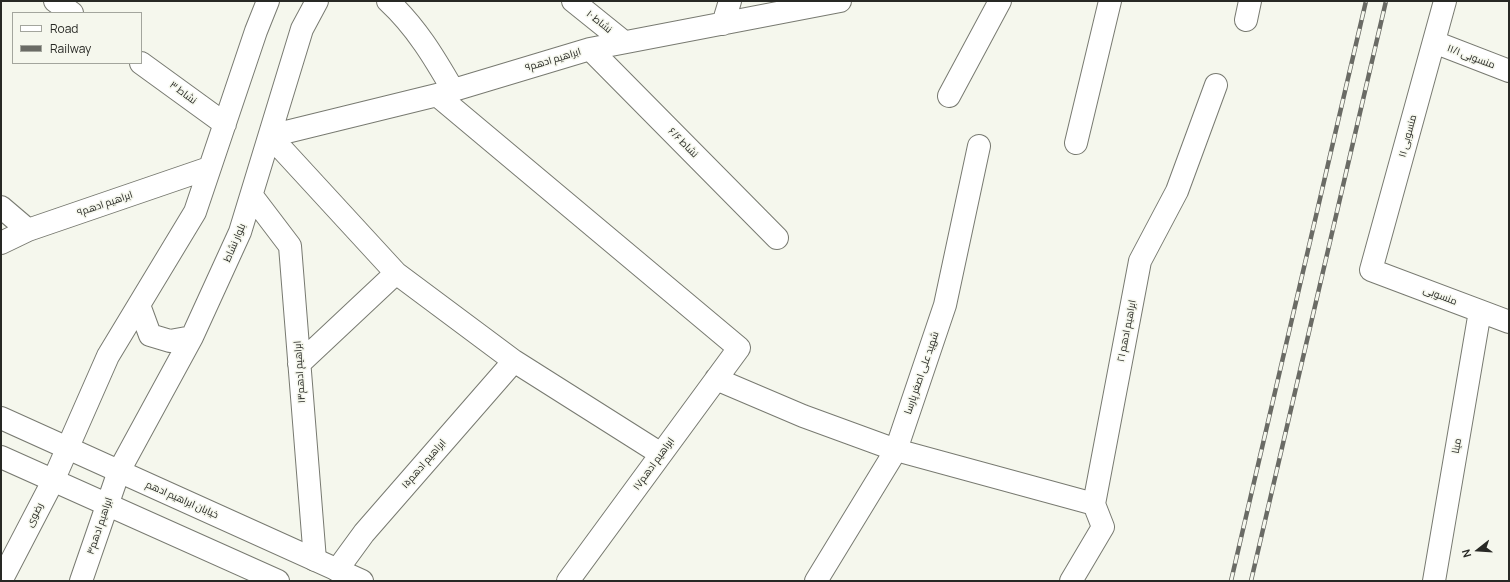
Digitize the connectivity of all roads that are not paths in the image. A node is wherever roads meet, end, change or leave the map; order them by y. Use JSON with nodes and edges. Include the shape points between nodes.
{"nodes":[{"id":1,"x":55,"y":1,"type":"edge"},
{"id":2,"x":268,"y":1,"type":"edge"},
{"id":3,"x":317,"y":1,"type":"edge"},
{"id":4,"x":388,"y":1,"type":"edge"},
{"id":5,"x":573,"y":1,"type":"edge"},
{"id":6,"x":730,"y":1,"type":"edge"},
{"id":7,"x":840,"y":1,"type":"edge"},
{"id":8,"x":1000,"y":1,"type":"edge"},
{"id":9,"x":1110,"y":1,"type":"edge"},
{"id":10,"x":1445,"y":1,"type":"edge"},
{"id":11,"x":71,"y":12,"type":"edge"},
{"id":12,"x":723,"y":24,"type":"junction"},
{"id":13,"x":624,"y":42,"type":"junction"},
{"id":14,"x":1434,"y":42,"type":"junction"},
{"id":15,"x":590,"y":49,"type":"junction"},
{"id":16,"x":142,"y":64,"type":"edge"},
{"id":17,"x":1509,"y":71,"type":"edge"},
{"id":18,"x":1216,"y":85,"type":"dead end"},
{"id":19,"x":445,"y":93,"type":"junction"},
{"id":20,"x":949,"y":96,"type":"dead end"},
{"id":21,"x":225,"y":124,"type":"junction"},
{"id":22,"x":270,"y":136,"type":"junction"},
{"id":23,"x":1076,"y":143,"type":"dead end"},
{"id":24,"x":979,"y":146,"type":"dead end"},
{"id":25,"x":209,"y":168,"type":"junction"},
{"id":26,"x":252,"y":196,"type":"junction"},
{"id":27,"x":1,"y":207,"type":"edge"},
{"id":28,"x":28,"y":230,"type":"junction"},
{"id":29,"x":777,"y":238,"type":"dead end"},
{"id":30,"x":1,"y":243,"type":"edge"},
{"id":31,"x":1371,"y":270,"type":"joint"},
{"id":32,"x":396,"y":273,"type":"junction"},
{"id":33,"x":139,"y":305,"type":"junction"},
{"id":34,"x":1480,"y":311,"type":"junction"},
{"id":35,"x":1509,"y":322,"type":"edge"},
{"id":36,"x":192,"y":337,"type":"junction"},
{"id":37,"x":514,"y":361,"type":"junction"},
{"id":38,"x":299,"y":364,"type":"junction"},
{"id":39,"x":716,"y":379,"type":"junction"},
{"id":40,"x":1,"y":418,"type":"edge"},
{"id":41,"x":67,"y":448,"type":"junction"},
{"id":42,"x":896,"y":450,"type":"junction"},
{"id":43,"x":661,"y":454,"type":"junction"},
{"id":44,"x":1,"y":457,"type":"edge"},
{"id":45,"x":119,"y":471,"type":"junction"},
{"id":46,"x":53,"y":481,"type":"junction"},
{"id":47,"x":1094,"y":504,"type":"junction"},
{"id":48,"x":107,"y":505,"type":"junction"},
{"id":49,"x":315,"y":560,"type":"junction"},
{"id":50,"x":336,"y":570,"type":"junction"},
{"id":51,"x":1,"y":581,"type":"edge"},
{"id":52,"x":81,"y":581,"type":"edge"},
{"id":53,"x":278,"y":581,"type":"edge"},
{"id":54,"x":362,"y":581,"type":"edge"},
{"id":55,"x":568,"y":581,"type":"edge"},
{"id":56,"x":816,"y":581,"type":"edge"},
{"id":57,"x":1071,"y":581,"type":"edge"},
{"id":58,"x":1434,"y":581,"type":"edge"}],
"edges":[{"from":1,"to":11,"type":"street"},
{"from":2,"to":21,"type":"street"},
{"from":3,"to":22,"type":"street","name":"بلوار نشاط","via":[[302,29]]},
{"from":4,"to":19,"type":"street","via":[[404,16],[432,53]]},
{"from":5,"to":13,"type":"street","name":"نشاط ۱۰"},
{"from":6,"to":12,"type":"street"},
{"from":7,"to":12,"type":"street","name":"ابراهیم ادهم۹"},
{"from":8,"to":20,"type":"street"},
{"from":9,"to":23,"type":"street"},
{"from":10,"to":14,"type":"street","name":"منسوبی ۱۱"},
{"from":12,"to":13,"type":"street","name":"ابراهیم ادهم۹"},
{"from":13,"to":15,"type":"street","name":"ابراهیم ادهم۹"},
{"from":14,"to":17,"type":"street","name":"منسوبی ۱۱/۱"},
{"from":14,"to":31,"type":"street","name":"منسوبی ۱۱"},
{"from":15,"to":19,"type":"street","name":"ابراهیم ادهم۹"},
{"from":15,"to":29,"type":"street","name":"نشاط ۶/۶"},
{"from":16,"to":21,"type":"street","name":"نشاط ۳"},
{"from":18,"to":47,"type":"street","name":"ابراهیم ادهم ۲۱","via":[[1177,191],[1140,261]]},
{"from":19,"to":22,"type":"street","name":"ابراهیم ادهم۹"},
{"from":19,"to":39,"type":"street","name":"ابراهیم ادهم۱۷","via":[[739,348]]},
{"from":21,"to":25,"type":"street"},
{"from":22,"to":26,"type":"street","name":"بلوار نشاط"},
{"from":22,"to":32,"type":"street"},
{"from":24,"to":42,"type":"street","name":"شهید علی اصغر پارسا","via":[[945,305]]},
{"from":25,"to":28,"type":"street","name":"ابراهیم ادهم۹"},
{"from":25,"to":33,"type":"street","via":[[195,212]]},
{"from":26,"to":36,"type":"street","name":"بلوار نشاط","via":[[240,232]]},
{"from":26,"to":38,"type":"street","name":"ابراهیم ادهم۱۳","via":[[290,246]]},
{"from":27,"to":28,"type":"street"},
{"from":28,"to":30,"type":"street","name":"ابراهیم ادهم۹"},
{"from":31,"to":34,"type":"street","name":"منسوبی"},
{"from":32,"to":37,"type":"street"},
{"from":32,"to":38,"type":"street"},
{"from":33,"to":36,"type":"street","via":[[150,335],[170,342]]},
{"from":33,"to":41,"type":"street","via":[[108,356]]},
{"from":34,"to":35,"type":"street","name":"منسوبی"},
{"from":34,"to":58,"type":"street","name":"مینا"},
{"from":36,"to":45,"type":"street","name":"بلوار نشاط"},
{"from":37,"to":43,"type":"street"},
{"from":37,"to":50,"type":"street","name":"ابراهیم ادهم۱۵","via":[[364,533]]},
{"from":38,"to":49,"type":"street","name":"ابراهیم ادهم۱۳"},
{"from":39,"to":42,"type":"street","via":[[803,416]]},
{"from":39,"to":43,"type":"street","name":"ابراهیم ادهم۱۷"},
{"from":40,"to":41,"type":"street","name":"خیابان ابراهیم ادهم"},
{"from":41,"to":45,"type":"street","name":"خیابان ابراهیم ادهم"},
{"from":41,"to":46,"type":"street","name":"رضوی"},
{"from":42,"to":47,"type":"street"},
{"from":42,"to":56,"type":"street","name":"شهید علی اصغر پارسا"},
{"from":43,"to":55,"type":"street","name":"ابراهیم ادهم۱۷"},
{"from":44,"to":46,"type":"street"},
{"from":45,"to":48,"type":"street","name":"ابراهیم ادهم۴"},
{"from":45,"to":49,"type":"street","name":"خیابان ابراهیم ادهم"},
{"from":46,"to":48,"type":"street"},
{"from":46,"to":51,"type":"street","name":"رضوی"},
{"from":47,"to":57,"type":"street","via":[[1103,527]]},
{"from":48,"to":52,"type":"street","name":"ابراهیم ادهم۴"},
{"from":48,"to":53,"type":"street"},
{"from":49,"to":50,"type":"street","name":"خیابان ابراهیم ادهم"},
{"from":50,"to":54,"type":"street","name":"خیابان ابراهیم ادهم"}]}
